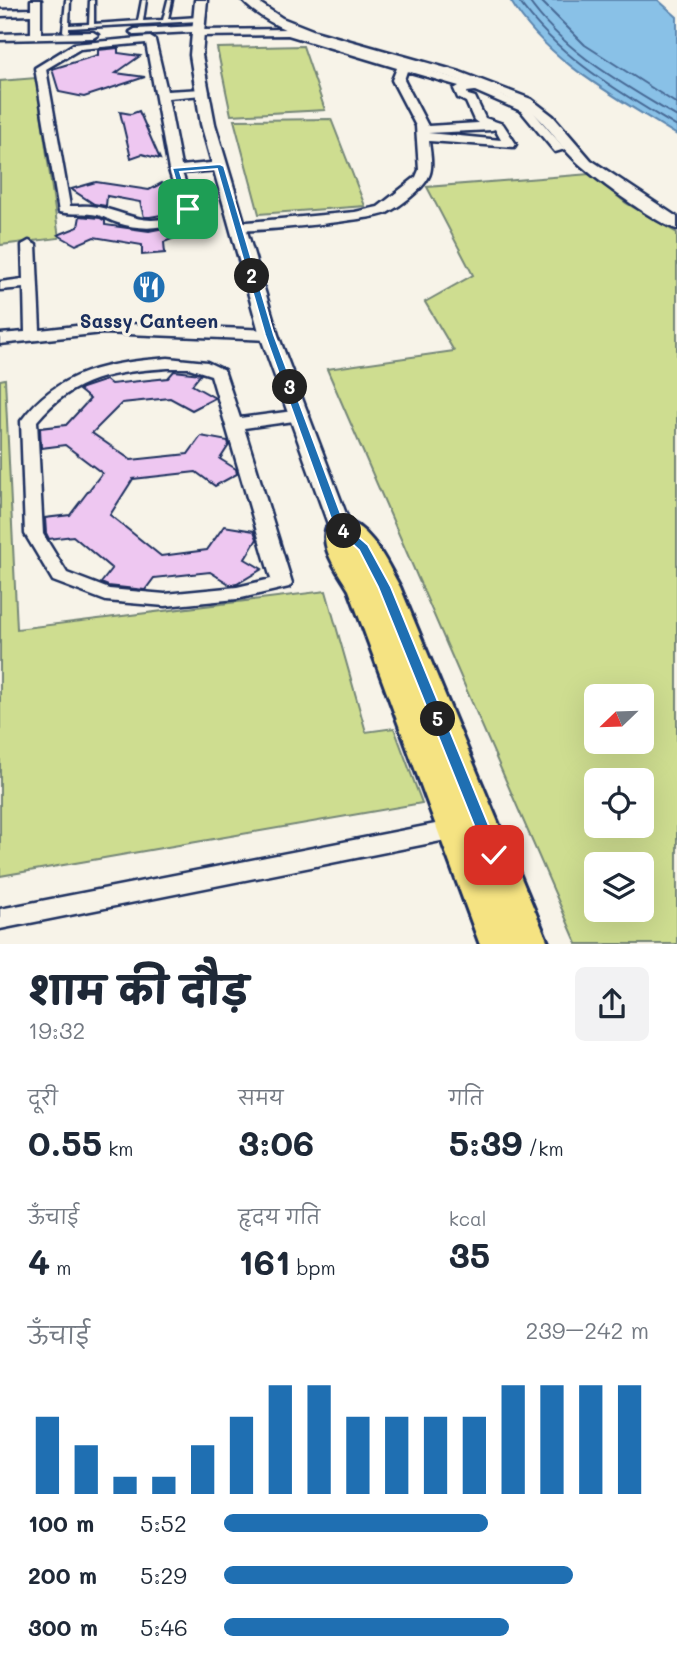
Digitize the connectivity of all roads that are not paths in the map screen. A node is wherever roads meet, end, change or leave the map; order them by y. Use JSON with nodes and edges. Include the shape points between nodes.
{"nodes":[{"id":1,"x":36,"y":0,"type":"edge"},
{"id":2,"x":68,"y":0,"type":"edge"},
{"id":3,"x":92,"y":0,"type":"edge"},
{"id":4,"x":144,"y":0,"type":"edge"},
{"id":5,"x":170,"y":0,"type":"edge"},
{"id":6,"x":201,"y":0,"type":"edge"},
{"id":7,"x":248,"y":0,"type":"edge"},
{"id":8,"x":266,"y":0,"type":"edge"},
{"id":9,"x":36,"y":12,"type":"junction"},
{"id":10,"x":0,"y":13,"type":"edge"},
{"id":11,"x":164,"y":21,"type":"junction"},
{"id":12,"x":140,"y":23,"type":"junction"},
{"id":13,"x":91,"y":26,"type":"junction"},
{"id":14,"x":198,"y":27,"type":"junction"},
{"id":15,"x":66,"y":31,"type":"junction"},
{"id":16,"x":0,"y":37,"type":"edge"},
{"id":17,"x":36,"y":37,"type":"junction"},
{"id":18,"x":403,"y":67,"type":"junction"},
{"id":19,"x":477,"y":88,"type":"junction"},
{"id":20,"x":437,"y":89,"type":"dead end"},
{"id":21,"x":460,"y":89,"type":"junction"},
{"id":22,"x":202,"y":92,"type":"junction"},
{"id":23,"x":162,"y":95,"type":"junction"},
{"id":24,"x":499,"y":126,"type":"junction"},
{"id":25,"x":422,"y":134,"type":"junction"},
{"id":26,"x":559,"y":149,"type":"dead end"},
{"id":27,"x":220,"y":166,"type":"junction"},
{"id":28,"x":175,"y":170,"type":"junction"},
{"id":29,"x":677,"y":211,"type":"edge"},
{"id":30,"x":677,"y":224,"type":"edge"},
{"id":31,"x":237,"y":227,"type":"junction"},
{"id":32,"x":29,"y":245,"type":"dead end"},
{"id":33,"x":30,"y":283,"type":"junction"},
{"id":34,"x":0,"y":286,"type":"edge"},
{"id":35,"x":270,"y":335,"type":"junction"},
{"id":36,"x":33,"y":336,"type":"junction"},
{"id":37,"x":0,"y":339,"type":"edge"},
{"id":38,"x":301,"y":415,"type":"junction"},
{"id":39,"x":234,"y":424,"type":"junction"},
{"id":40,"x":340,"y":527,"type":"junction"},
{"id":41,"x":456,"y":829,"type":"junction"},
{"id":42,"x":0,"y":919,"type":"edge"},
{"id":43,"x":499,"y":944,"type":"edge"},
{"id":44,"x":530,"y":944,"type":"edge"}],
"edges":[{"from":1,"to":9,"type":"street"},
{"from":2,"to":15,"type":"lane"},
{"from":3,"to":13,"type":"lane"},
{"from":4,"to":12,"type":"lane"},
{"from":5,"to":11,"type":"lane"},
{"from":6,"to":14,"type":"street"},
{"from":7,"to":30,"type":"street","via":[[306,32],[458,76],[525,101],[540,109],[577,155]]},
{"from":8,"to":29,"type":"street","via":[[320,28],[538,98],[560,111],[593,154]]},
{"from":9,"to":10,"type":"street"},
{"from":9,"to":17,"type":"street"},
{"from":11,"to":12,"type":"lane"},
{"from":11,"to":14,"type":"lane"},
{"from":12,"to":13,"type":"lane"},
{"from":13,"to":15,"type":"lane"},
{"from":14,"to":15,"type":"street"},
{"from":14,"to":18,"type":"street","via":[[289,32]]},
{"from":14,"to":22,"type":"street","via":[[196,55]]},
{"from":15,"to":17,"type":"street"},
{"from":16,"to":17,"type":"street"},
{"from":18,"to":19,"type":"street"},
{"from":18,"to":25,"type":"street","via":[[398,80]]},
{"from":19,"to":21,"type":"street"},
{"from":19,"to":26,"type":"street","via":[[525,109]]},
{"from":20,"to":21,"type":"street"},
{"from":21,"to":24,"type":"street","via":[[464,98],[471,99],[480,120]]},
{"from":22,"to":23,"type":"street"},
{"from":22,"to":27,"type":"street"},
{"from":23,"to":28,"type":"street"},
{"from":23,"to":28,"type":"street","via":[[150,40],[78,46],[40,68],[64,209],[94,210],[140,223],[176,218],[188,209]]},
{"from":24,"to":25,"type":"street"},
{"from":24,"to":25,"type":"street","via":[[510,145]]},
{"from":25,"to":31,"type":"street","via":[[422,177],[382,210]]},
{"from":27,"to":28,"type":"street"},
{"from":27,"to":31,"type":"street"},
{"from":31,"to":35,"type":"street"},
{"from":32,"to":33,"type":"street"},
{"from":33,"to":34,"type":"street"},
{"from":33,"to":36,"type":"street"},
{"from":35,"to":36,"type":"street","via":[[103,328]]},
{"from":35,"to":38,"type":"street"},
{"from":36,"to":37,"type":"street"},
{"from":38,"to":39,"type":"street"},
{"from":38,"to":40,"type":"street"},
{"from":39,"to":39,"type":"street","via":[[218,373],[212,367],[176,362],[107,371],[69,383],[45,401],[29,421],[34,534],[60,577],[106,595],[164,600],[282,583]]},
{"from":40,"to":41,"type":"main road","via":[[341,551],[364,590]]},
{"from":40,"to":44,"type":"main road","via":[[364,547],[385,587]]},
{"from":41,"to":42,"type":"street"},
{"from":41,"to":43,"type":"main road"}]}
